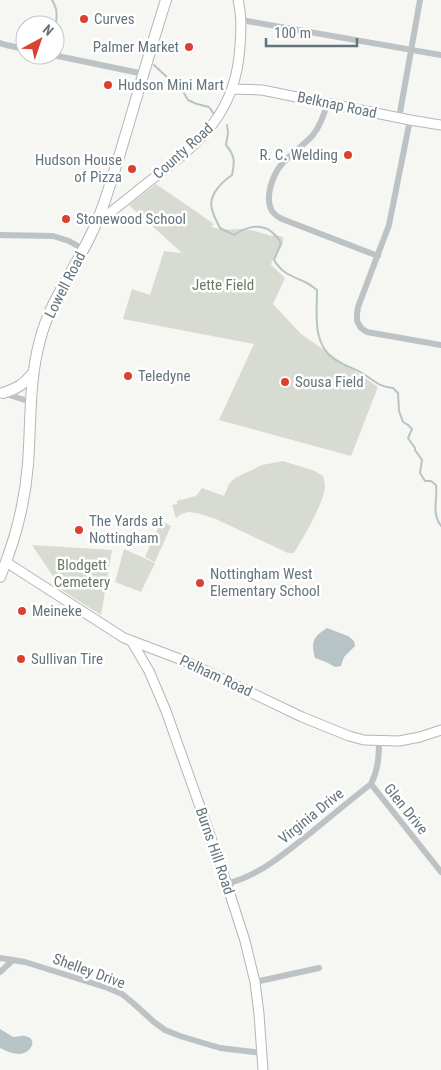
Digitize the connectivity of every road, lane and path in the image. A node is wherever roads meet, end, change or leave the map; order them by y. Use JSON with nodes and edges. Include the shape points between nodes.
{"nodes":[{"id":1,"x":166,"y":0,"type":"edge"},
{"id":2,"x":238,"y":0,"type":"edge"},
{"id":3,"x":420,"y":0,"type":"edge"},
{"id":4,"x":241,"y":20,"type":"junction"},
{"id":5,"x":0,"y":43,"type":"edge"},
{"id":6,"x":15,"y":47,"type":"edge"},
{"id":7,"x":411,"y":50,"type":"junction"},
{"id":8,"x":441,"y":55,"type":"edge"},
{"id":9,"x":65,"y":58,"type":"edge"},
{"id":10,"x":144,"y":74,"type":"junction"},
{"id":11,"x":233,"y":89,"type":"junction"},
{"id":12,"x":327,"y":104,"type":"junction"},
{"id":13,"x":399,"y":118,"type":"junction"},
{"id":14,"x":410,"y":120,"type":"junction"},
{"id":15,"x":441,"y":124,"type":"edge"},
{"id":16,"x":97,"y":222,"type":"junction"},
{"id":17,"x":0,"y":235,"type":"edge"},
{"id":18,"x":83,"y":249,"type":"junction"},
{"id":19,"x":378,"y":256,"type":"junction"},
{"id":20,"x":441,"y":345,"type":"edge"},
{"id":21,"x":33,"y":373,"type":"junction"},
{"id":22,"x":1,"y":393,"type":"edge"},
{"id":23,"x":30,"y":402,"type":"junction"},
{"id":24,"x":6,"y":562,"type":"junction"},
{"id":25,"x":0,"y":578,"type":"edge"},
{"id":26,"x":132,"y":642,"type":"junction"},
{"id":27,"x":441,"y":730,"type":"edge"},
{"id":28,"x":379,"y":741,"type":"junction"},
{"id":29,"x":371,"y":784,"type":"junction"},
{"id":30,"x":441,"y":872,"type":"edge"},
{"id":31,"x":226,"y":884,"type":"junction"},
{"id":32,"x":0,"y":958,"type":"edge"},
{"id":33,"x":13,"y":960,"type":"junction"},
{"id":34,"x":319,"y":968,"type":"dead end"},
{"id":35,"x":0,"y":972,"type":"edge"},
{"id":36,"x":255,"y":982,"type":"junction"},
{"id":37,"x":262,"y":1053,"type":"junction"},
{"id":38,"x":262,"y":1070,"type":"edge"}],
"edges":[{"from":1,"to":10,"type":"main road","name":"Lowell Road"},
{"from":2,"to":4,"type":"street","name":"County Road"},
{"from":3,"to":7,"type":"street"},
{"from":4,"to":7,"type":"street"},
{"from":4,"to":11,"type":"street","name":"County Road","via":[[240,57]]},
{"from":5,"to":6,"type":"street"},
{"from":7,"to":8,"type":"street"},
{"from":7,"to":13,"type":"street"},
{"from":9,"to":10,"type":"street"},
{"from":10,"to":16,"type":"main road","name":"Lowell Road"},
{"from":11,"to":12,"type":"street","name":"Belknap Road","via":[[262,90]]},
{"from":11,"to":16,"type":"street","name":"County Road","via":[[220,115],[200,140]]},
{"from":12,"to":13,"type":"street","name":"Belknap Road"},
{"from":12,"to":19,"type":"street","via":[[312,137],[278,171],[270,190],[269,204],[276,216],[282,219]]},
{"from":13,"to":14,"type":"street","name":"Belknap Road"},
{"from":14,"to":15,"type":"street","name":"Belknap Road"},
{"from":14,"to":19,"type":"street","via":[[390,224]]},
{"from":16,"to":18,"type":"main road","name":"Lowell Road"},
{"from":17,"to":18,"type":"street","via":[[53,236]]},
{"from":18,"to":21,"type":"main road","name":"Lowell Road","via":[[50,309]]},
{"from":19,"to":20,"type":"street","via":[[356,314],[361,328],[373,334]]},
{"from":21,"to":22,"type":"main road","via":[[17,389]]},
{"from":21,"to":23,"type":"main road","name":"Lowell Road"},
{"from":22,"to":23,"type":"street"},
{"from":23,"to":24,"type":"main road","name":"Lowell Road","via":[[24,496]]},
{"from":24,"to":25,"type":"main road","name":"Lowell Road"},
{"from":24,"to":26,"type":"street","name":"Pelham Road"},
{"from":26,"to":28,"type":"street","name":"Pelham Road","via":[[185,660],[341,733]]},
{"from":26,"to":31,"type":"street","name":"Burns Hill Road","via":[[166,711]]},
{"from":27,"to":28,"type":"street","name":"Pelham Road","via":[[399,741]]},
{"from":28,"to":29,"type":"street","via":[[378,766]]},
{"from":29,"to":30,"type":"street","name":"Glen Drive"},
{"from":29,"to":31,"type":"street","name":"Virginia Drive","via":[[277,860]]},
{"from":31,"to":36,"type":"street","name":"Burns Hill Road"},
{"from":32,"to":33,"type":"street","name":"Shelley Drive"},
{"from":33,"to":35,"type":"street"},
{"from":33,"to":37,"type":"street","name":"Shelley Drive","via":[[122,994],[165,1030],[180,1036],[220,1048]]},
{"from":34,"to":36,"type":"street"},
{"from":36,"to":37,"type":"street","name":"Burns Hill Road"},
{"from":37,"to":38,"type":"street","name":"Burns Hill Road"}]}
